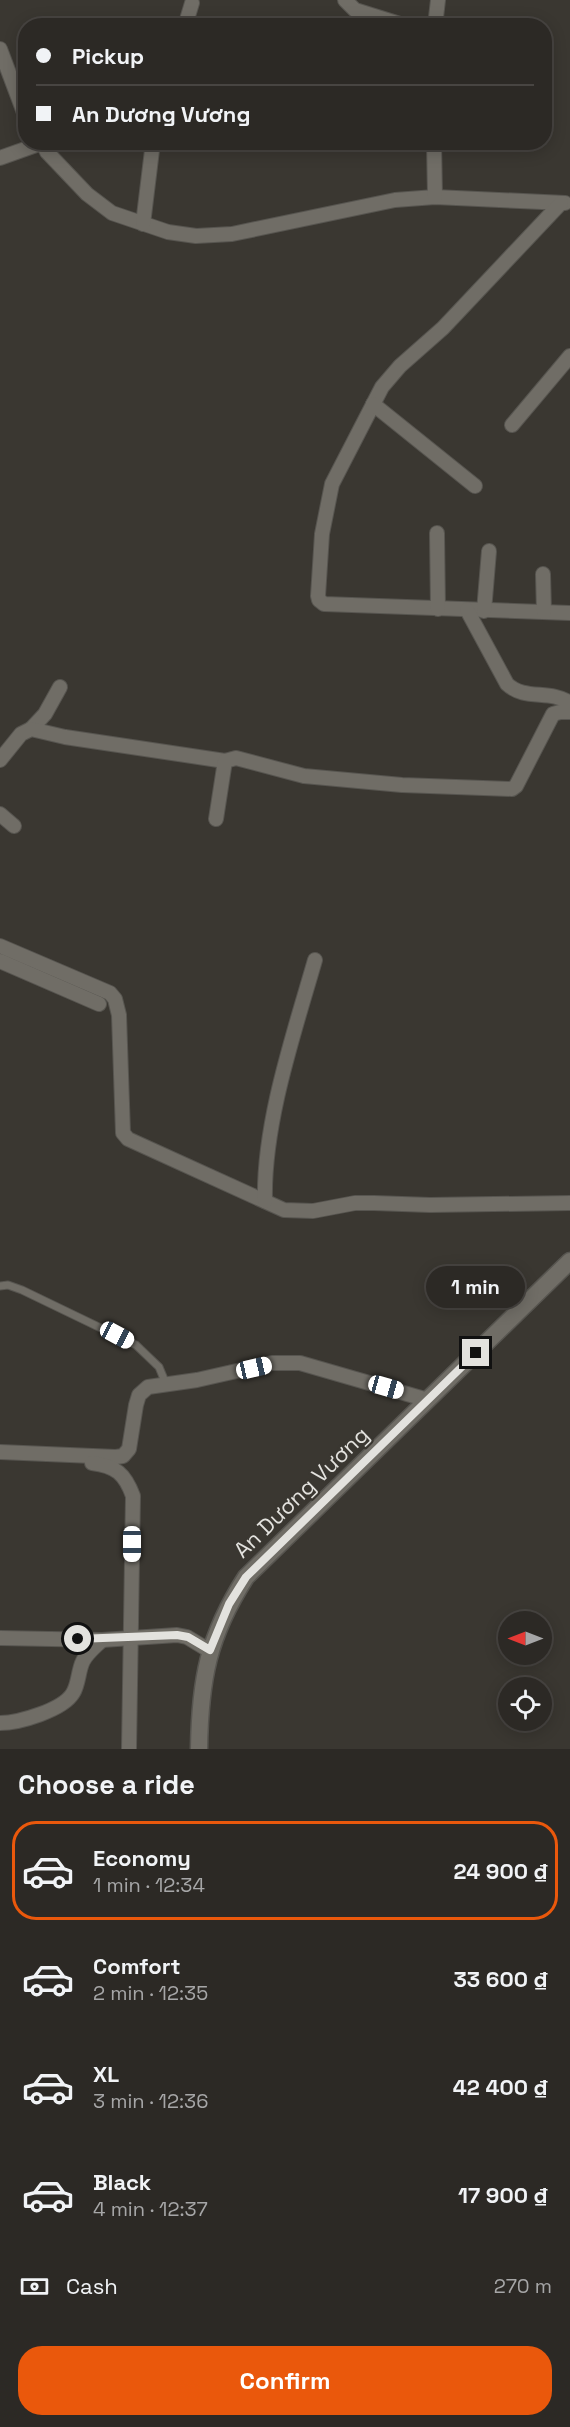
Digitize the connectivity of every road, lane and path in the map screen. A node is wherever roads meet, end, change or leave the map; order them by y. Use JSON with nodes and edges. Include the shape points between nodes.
{"nodes":[{"id":1,"x":345,"y":0,"type":"edge"},
{"id":2,"x":438,"y":0,"type":"edge"},
{"id":3,"x":192,"y":3,"type":"dead end"},
{"id":4,"x":187,"y":18,"type":"edge"},
{"id":5,"x":380,"y":18,"type":"edge"},
{"id":6,"x":436,"y":18,"type":"edge"},
{"id":7,"x":0,"y":49,"type":"edge"},
{"id":8,"x":18,"y":97,"type":"edge"},
{"id":9,"x":22,"y":150,"type":"edge"},
{"id":10,"x":48,"y":150,"type":"edge"},
{"id":11,"x":152,"y":150,"type":"edge"},
{"id":12,"x":435,"y":150,"type":"edge"},
{"id":13,"x":0,"y":158,"type":"edge"},
{"id":14,"x":435,"y":196,"type":"junction"},
{"id":15,"x":566,"y":203,"type":"edge"},
{"id":16,"x":143,"y":224,"type":"junction"},
{"id":17,"x":570,"y":356,"type":"edge"},
{"id":18,"x":373,"y":404,"type":"junction"},
{"id":19,"x":512,"y":425,"type":"dead end"},
{"id":20,"x":475,"y":486,"type":"dead end"},
{"id":21,"x":437,"y":533,"type":"dead end"},
{"id":22,"x":489,"y":551,"type":"dead end"},
{"id":23,"x":543,"y":574,"type":"dead end"},
{"id":24,"x":438,"y":609,"type":"junction"},
{"id":25,"x":466,"y":610,"type":"junction"},
{"id":26,"x":484,"y":611,"type":"junction"},
{"id":27,"x":544,"y":612,"type":"junction"},
{"id":28,"x":570,"y":613,"type":"edge"},
{"id":29,"x":60,"y":687,"type":"dead end"},
{"id":30,"x":570,"y":703,"type":"edge"},
{"id":31,"x":570,"y":712,"type":"edge"},
{"id":32,"x":31,"y":729,"type":"junction"},
{"id":33,"x":0,"y":760,"type":"edge"},
{"id":34,"x":225,"y":761,"type":"junction"},
{"id":35,"x":0,"y":814,"type":"edge"},
{"id":36,"x":216,"y":819,"type":"dead end"},
{"id":37,"x":14,"y":826,"type":"dead end"},
{"id":38,"x":0,"y":946,"type":"edge"},
{"id":39,"x":315,"y":960,"type":"dead end"},
{"id":40,"x":0,"y":961,"type":"edge"},
{"id":41,"x":99,"y":1004,"type":"dead end"},
{"id":42,"x":265,"y":1201,"type":"junction"},
{"id":43,"x":570,"y":1203,"type":"edge"},
{"id":44,"x":570,"y":1261,"type":"edge"},
{"id":45,"x":0,"y":1286,"type":"edge"},
{"id":46,"x":166,"y":1384,"type":"junction"},
{"id":47,"x":428,"y":1400,"type":"junction"},
{"id":48,"x":0,"y":1452,"type":"edge"},
{"id":49,"x":0,"y":1459,"type":"edge"},
{"id":50,"x":0,"y":1638,"type":"edge"},
{"id":51,"x":132,"y":1638,"type":"junction"},
{"id":52,"x":102,"y":1640,"type":"junction"},
{"id":53,"x":210,"y":1650,"type":"junction"},
{"id":54,"x":0,"y":1723,"type":"edge"},
{"id":55,"x":129,"y":1749,"type":"edge"},
{"id":56,"x":199,"y":1749,"type":"edge"}],
"edges":[{"from":1,"to":5,"type":"street","via":[[355,10]]},
{"from":2,"to":6,"type":"street"},
{"from":3,"to":4,"type":"street"},
{"from":7,"to":8,"type":"street"},
{"from":9,"to":13,"type":"street"},
{"from":10,"to":16,"type":"street","via":[[87,194],[112,213]]},
{"from":11,"to":16,"type":"street"},
{"from":12,"to":14,"type":"street"},
{"from":14,"to":15,"type":"street"},
{"from":14,"to":16,"type":"street","via":[[395,200],[231,234],[196,236]]},
{"from":15,"to":18,"type":"street","via":[[443,328],[400,366]]},
{"from":17,"to":19,"type":"street"},
{"from":18,"to":20,"type":"street"},
{"from":18,"to":24,"type":"street","via":[[332,484],[322,534],[319,600],[324,604]]},
{"from":21,"to":24,"type":"street"},
{"from":22,"to":26,"type":"street"},
{"from":23,"to":27,"type":"street"},
{"from":24,"to":25,"type":"street"},
{"from":25,"to":26,"type":"street"},
{"from":25,"to":30,"type":"street","via":[[513,690]]},
{"from":26,"to":27,"type":"street"},
{"from":27,"to":28,"type":"street"},
{"from":29,"to":32,"type":"street"},
{"from":31,"to":34,"type":"street","via":[[553,714],[512,789],[304,776],[236,758]]},
{"from":32,"to":33,"type":"street","via":[[21,734]]},
{"from":32,"to":34,"type":"street"},
{"from":34,"to":36,"type":"street"},
{"from":35,"to":37,"type":"street"},
{"from":38,"to":42,"type":"street","via":[[110,993],[115,999],[119,1015],[121,1123],[128,1139]]},
{"from":39,"to":42,"type":"street","via":[[273,1123]]},
{"from":40,"to":41,"type":"street"},
{"from":42,"to":43,"type":"street","via":[[300,1212],[355,1203]]},
{"from":44,"to":47,"type":"street","name":"An Dương Vương"},
{"from":45,"to":46,"type":"lane","via":[[22,1290],[136,1345],[159,1367]]},
{"from":46,"to":47,"type":"street","via":[[272,1363],[300,1363]]},
{"from":46,"to":48,"type":"street","via":[[148,1388],[139,1395],[129,1449],[123,1456]]},
{"from":47,"to":53,"type":"street","name":"An Dương Vương","via":[[246,1577],[229,1604]]},
{"from":49,"to":51,"type":"street","via":[[95,1463],[111,1467],[128,1481],[133,1496]]},
{"from":50,"to":52,"type":"street"},
{"from":51,"to":52,"type":"street"},
{"from":51,"to":53,"type":"street","via":[[177,1635]]},
{"from":51,"to":55,"type":"street"},
{"from":52,"to":54,"type":"street","via":[[84,1659],[70,1698],[29,1718]]},
{"from":53,"to":56,"type":"street","name":"An Dương Vương","via":[[201,1693]]}]}
